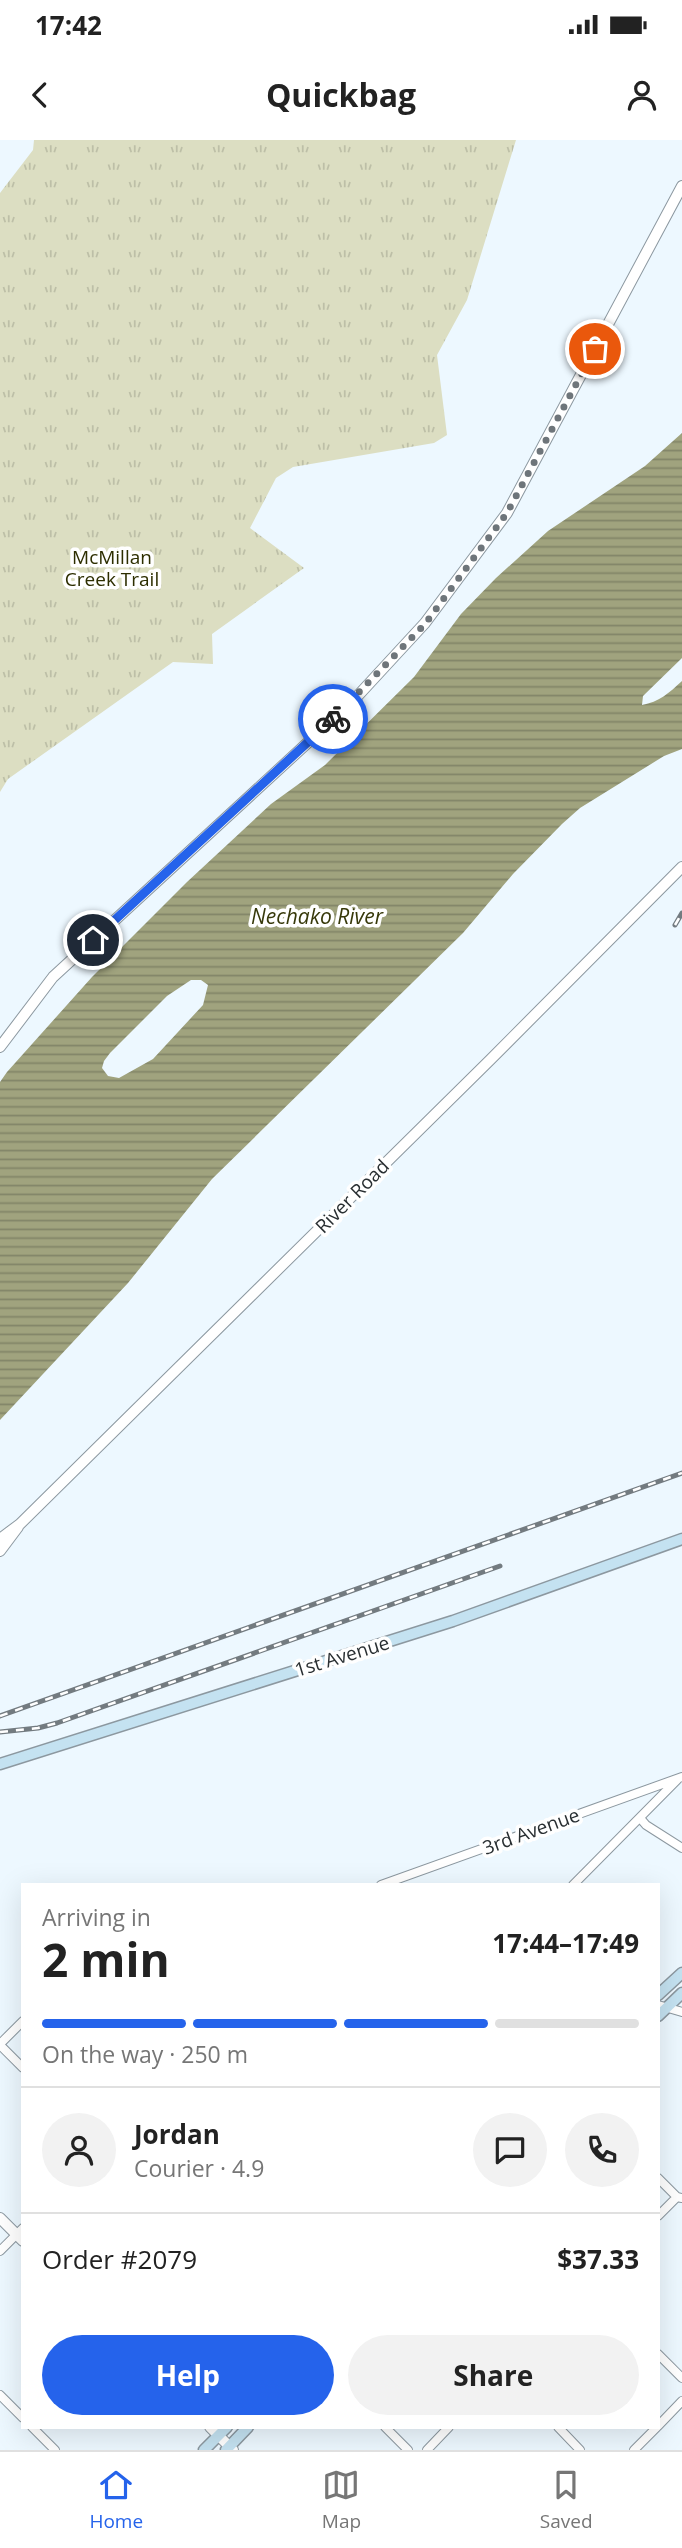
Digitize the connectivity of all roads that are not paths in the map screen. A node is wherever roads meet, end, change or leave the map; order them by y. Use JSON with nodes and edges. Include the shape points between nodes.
{"nodes":[{"id":1,"x":682,"y":186,"type":"edge"},
{"id":2,"x":682,"y":867,"type":"edge"},
{"id":3,"x":0,"y":1046,"type":"edge"},
{"id":4,"x":20,"y":1524,"type":"junction"},
{"id":5,"x":0,"y":1538,"type":"edge"},
{"id":6,"x":682,"y":1539,"type":"edge"},
{"id":7,"x":0,"y":1551,"type":"edge"},
{"id":8,"x":0,"y":1764,"type":"edge"},
{"id":9,"x":680,"y":1778,"type":"edge"},
{"id":10,"x":640,"y":1818,"type":"junction"},
{"id":11,"x":682,"y":1848,"type":"edge"},
{"id":12,"x":387,"y":1883,"type":"edge"},
{"id":13,"x":575,"y":1883,"type":"edge"},
{"id":14,"x":682,"y":1973,"type":"edge"},
{"id":15,"x":660,"y":1993,"type":"edge"},
{"id":16,"x":682,"y":1993,"type":"edge"},
{"id":17,"x":661,"y":2010,"type":"edge"},
{"id":18,"x":682,"y":2012,"type":"edge"},
{"id":19,"x":21,"y":2023,"type":"edge"},
{"id":20,"x":0,"y":2045,"type":"edge"},
{"id":21,"x":21,"y":2066,"type":"edge"},
{"id":22,"x":660,"y":2180,"type":"edge"},
{"id":23,"x":679,"y":2197,"type":"edge"},
{"id":24,"x":660,"y":2214,"type":"edge"},
{"id":25,"x":0,"y":2218,"type":"edge"},
{"id":26,"x":21,"y":2234,"type":"edge"},
{"id":27,"x":0,"y":2251,"type":"edge"},
{"id":28,"x":660,"y":2356,"type":"edge"},
{"id":29,"x":682,"y":2378,"type":"edge"},
{"id":30,"x":0,"y":2395,"type":"edge"},
{"id":31,"x":682,"y":2401,"type":"edge"},
{"id":32,"x":21,"y":2416,"type":"edge"},
{"id":33,"x":660,"y":2424,"type":"edge"},
{"id":34,"x":34,"y":2429,"type":"edge"},
{"id":35,"x":212,"y":2429,"type":"edge"},
{"id":36,"x":225,"y":2429,"type":"edge"},
{"id":37,"x":246,"y":2429,"type":"edge"},
{"id":38,"x":387,"y":2429,"type":"edge"},
{"id":39,"x":447,"y":2429,"type":"edge"},
{"id":40,"x":560,"y":2429,"type":"edge"},
{"id":41,"x":655,"y":2429,"type":"edge"},
{"id":42,"x":218,"y":2436,"type":"junction"},
{"id":43,"x":229,"y":2449,"type":"edge"},
{"id":44,"x":55,"y":2450,"type":"edge"},
{"id":45,"x":204,"y":2450,"type":"edge"},
{"id":46,"x":408,"y":2450,"type":"edge"},
{"id":47,"x":427,"y":2450,"type":"edge"},
{"id":48,"x":580,"y":2450,"type":"edge"},
{"id":49,"x":634,"y":2450,"type":"edge"}],
"edges":[{"from":1,"to":3,"type":"street","via":[[507,513],[425,624],[353,701],[53,977]]},
{"from":2,"to":4,"type":"street","name":"River Road"},
{"from":4,"to":5,"type":"street","name":"River Road"},
{"from":4,"to":7,"type":"street","name":"River Road"},
{"from":6,"to":8,"type":"main road","name":"1st Avenue","via":[[453,1621]]},
{"from":9,"to":10,"type":"street"},
{"from":9,"to":12,"type":"street","name":"3rd Avenue"},
{"from":10,"to":11,"type":"street"},
{"from":10,"to":13,"type":"street"},
{"from":14,"to":15,"type":"main road"},
{"from":16,"to":17,"type":"main road"},
{"from":17,"to":18,"type":"street"},
{"from":19,"to":20,"type":"street"},
{"from":20,"to":21,"type":"street"},
{"from":22,"to":23,"type":"street"},
{"from":23,"to":24,"type":"street"},
{"from":25,"to":26,"type":"street"},
{"from":26,"to":27,"type":"street"},
{"from":28,"to":29,"type":"street"},
{"from":30,"to":32,"type":"street"},
{"from":31,"to":33,"type":"street"},
{"from":34,"to":44,"type":"street"},
{"from":35,"to":42,"type":"street"},
{"from":36,"to":42,"type":"main road"},
{"from":37,"to":43,"type":"main road"},
{"from":38,"to":46,"type":"street"},
{"from":39,"to":47,"type":"street"},
{"from":40,"to":48,"type":"street"},
{"from":41,"to":49,"type":"street"},
{"from":42,"to":43,"type":"street"},
{"from":42,"to":45,"type":"main road"}]}
